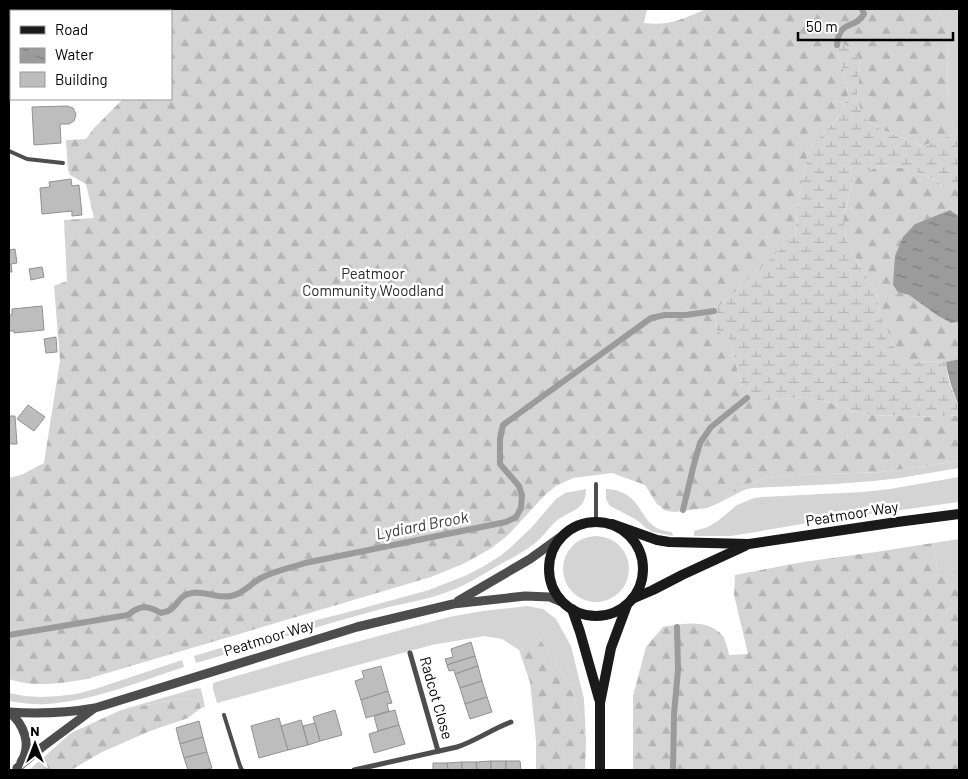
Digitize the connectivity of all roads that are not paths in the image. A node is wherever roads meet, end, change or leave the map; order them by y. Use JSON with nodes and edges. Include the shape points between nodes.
{"nodes":[{"id":1,"x":9,"y":151,"type":"edge"},
{"id":2,"x":63,"y":162,"type":"dead end"},
{"id":3,"x":596,"y":484,"type":"dead end"},
{"id":4,"x":959,"y":514,"type":"edge"},
{"id":5,"x":596,"y":522,"type":"junction"},
{"id":6,"x":612,"y":524,"type":"junction"},
{"id":7,"x":566,"y":533,"type":"junction"},
{"id":8,"x":749,"y":544,"type":"junction"},
{"id":9,"x":629,"y":602,"type":"junction"},
{"id":10,"x":453,"y":604,"type":"junction"},
{"id":11,"x":568,"y":606,"type":"junction"},
{"id":12,"x":410,"y":653,"type":"dead end"},
{"id":13,"x":600,"y":702,"type":"junction"},
{"id":14,"x":94,"y":708,"type":"junction"},
{"id":15,"x":9,"y":712,"type":"edge"},
{"id":16,"x":224,"y":715,"type":"dead end"},
{"id":17,"x":511,"y":722,"type":"dead end"},
{"id":18,"x":438,"y":751,"type":"junction"},
{"id":19,"x":16,"y":769,"type":"edge"},
{"id":20,"x":242,"y":770,"type":"edge"},
{"id":21,"x":354,"y":770,"type":"edge"},
{"id":22,"x":600,"y":770,"type":"edge"}],
"edges":[{"from":1,"to":2,"type":"lane","via":[[27,159]]},
{"from":3,"to":5,"type":"lane"},
{"from":4,"to":8,"type":"main road","name":"Peatmoor Way"},
{"from":5,"to":6,"type":"main road"},
{"from":5,"to":7,"type":"main road","via":[[574,527]]},
{"from":6,"to":8,"type":"main road","name":"Peatmoor Way","via":[[670,542]]},
{"from":6,"to":9,"type":"main road","via":[[635,542],[643,560],[642,580]]},
{"from":7,"to":10,"type":"street","name":"Peatmoor Way","via":[[530,559]]},
{"from":7,"to":11,"type":"main road","via":[[554,548],[549,567],[553,587]]},
{"from":8,"to":9,"type":"main road","name":"Peatmoor Way"},
{"from":9,"to":11,"type":"main road","via":[[619,610],[600,616],[580,613]]},
{"from":9,"to":13,"type":"main road","via":[[611,648]]},
{"from":10,"to":11,"type":"street","name":"Peatmoor Way","via":[[524,596],[550,597]]},
{"from":10,"to":14,"type":"street","name":"Peatmoor Way","via":[[357,627]]},
{"from":11,"to":13,"type":"main road","via":[[580,632]]},
{"from":12,"to":18,"type":"street","name":"Radcot Close"},
{"from":13,"to":22,"type":"main road"},
{"from":14,"to":15,"type":"street","name":"Peatmoor Way","via":[[62,713]]},
{"from":14,"to":19,"type":"street","name":"Peatmoor Way"},
{"from":15,"to":19,"type":"street","via":[[22,727],[26,738],[25,754]]},
{"from":16,"to":20,"type":"lane"},
{"from":17,"to":18,"type":"street","name":"Radcot Close","via":[[467,744]]},
{"from":18,"to":21,"type":"street","name":"Radcot Close"}]}
